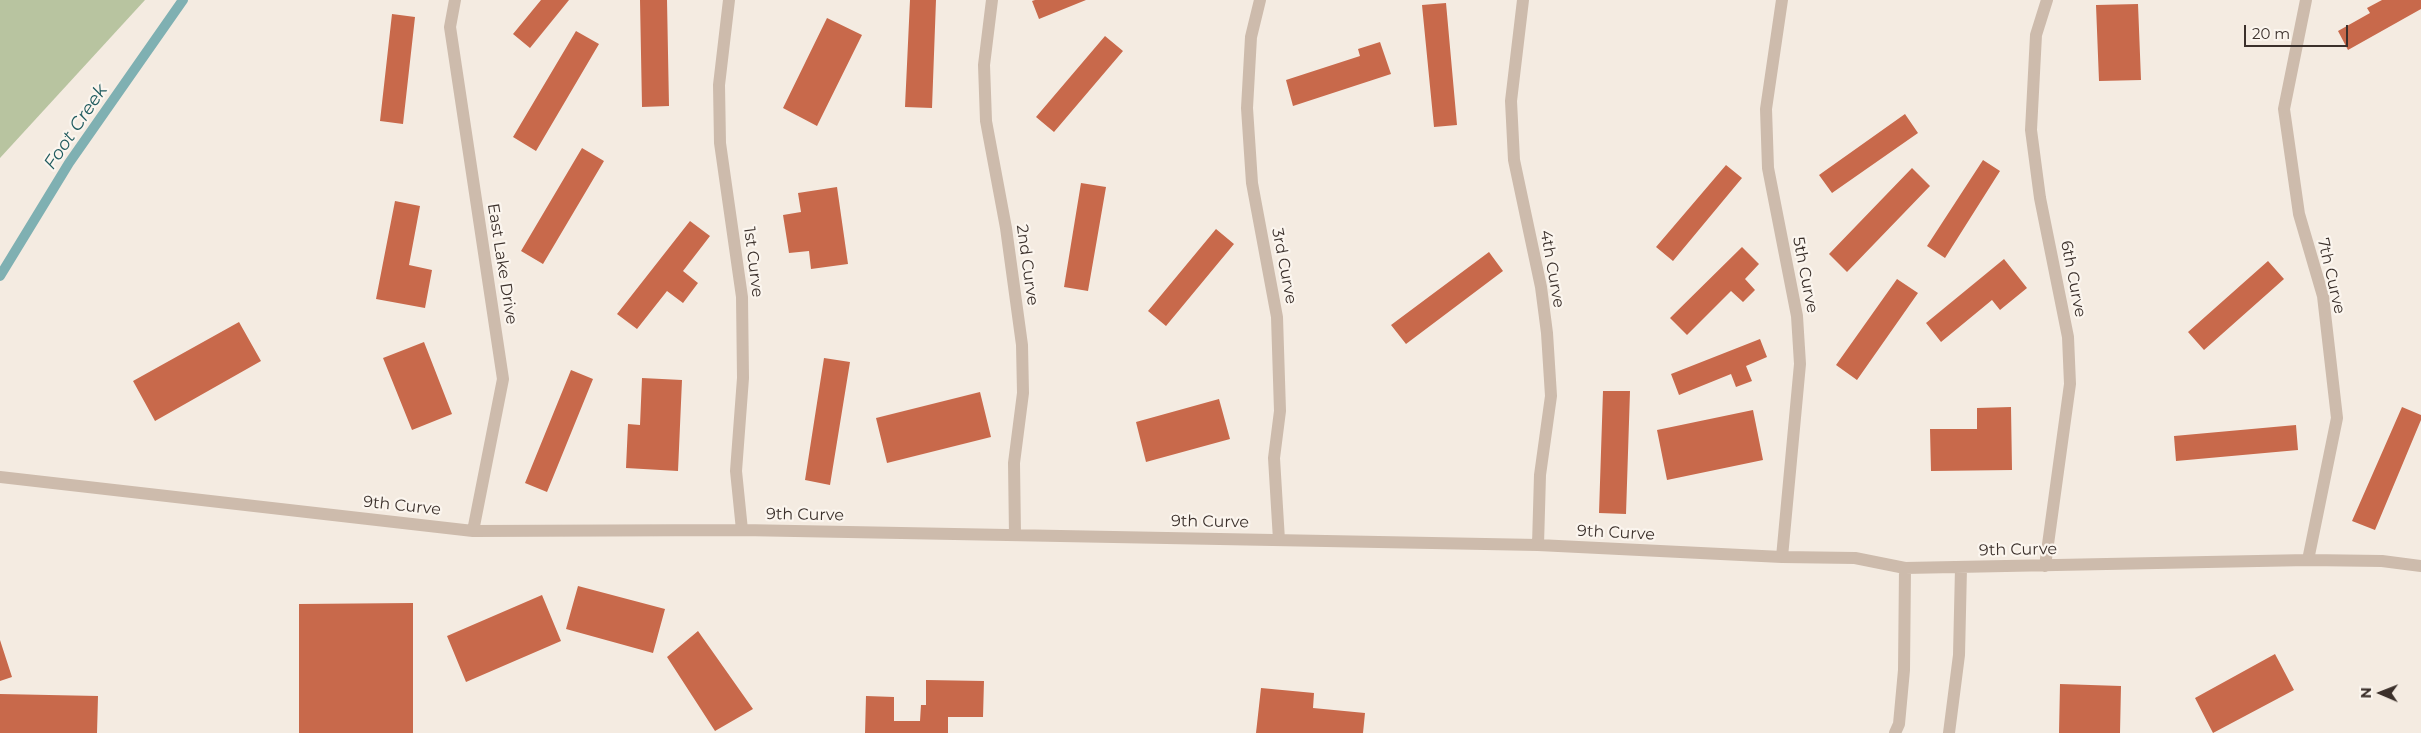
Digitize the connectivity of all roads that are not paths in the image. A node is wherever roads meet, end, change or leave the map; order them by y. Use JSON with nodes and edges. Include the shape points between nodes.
{"nodes":[{"id":1,"x":456,"y":0,"type":"edge"},
{"id":2,"x":729,"y":0,"type":"edge"},
{"id":3,"x":992,"y":0,"type":"edge"},
{"id":4,"x":1260,"y":0,"type":"edge"},
{"id":5,"x":1523,"y":0,"type":"edge"},
{"id":6,"x":1782,"y":0,"type":"edge"},
{"id":7,"x":2047,"y":0,"type":"edge"},
{"id":8,"x":2306,"y":0,"type":"edge"},
{"id":9,"x":0,"y":477,"type":"edge"},
{"id":10,"x":742,"y":530,"type":"junction"},
{"id":11,"x":473,"y":531,"type":"junction"},
{"id":12,"x":1015,"y":535,"type":"junction"},
{"id":13,"x":1279,"y":540,"type":"junction"},
{"id":14,"x":1538,"y":545,"type":"junction"},
{"id":15,"x":1782,"y":557,"type":"junction"},
{"id":16,"x":2308,"y":560,"type":"junction"},
{"id":17,"x":2045,"y":566,"type":"junction"},
{"id":18,"x":2421,"y":566,"type":"edge"},
{"id":19,"x":1905,"y":568,"type":"junction"},
{"id":20,"x":1961,"y":568,"type":"junction"},
{"id":21,"x":1895,"y":733,"type":"edge"},
{"id":22,"x":1948,"y":733,"type":"edge"}],
"edges":[{"from":1,"to":11,"type":"street","name":"East Lake Drive","via":[[450,27],[503,379]]},
{"from":2,"to":10,"type":"street","name":"1st Curve","via":[[719,85],[720,143],[742,297],[743,378],[736,471]]},
{"from":3,"to":12,"type":"street","name":"2nd Curve","via":[[984,66],[986,121],[1006,228],[1022,345],[1023,392],[1014,463]]},
{"from":4,"to":13,"type":"street","name":"3rd Curve","via":[[1251,37],[1247,108],[1252,183],[1277,317],[1280,411],[1274,458]]},
{"from":5,"to":14,"type":"street","name":"4th Curve","via":[[1511,101],[1514,160],[1541,287],[1551,396],[1540,475]]},
{"from":6,"to":15,"type":"street","name":"5th Curve","via":[[1766,109],[1768,168],[1797,316],[1800,364]]},
{"from":7,"to":17,"type":"street","name":"6th Curve","via":[[2036,35],[2031,130],[2040,198],[2068,337],[2070,384]]},
{"from":8,"to":16,"type":"street","name":"7th Curve","via":[[2284,109],[2299,214],[2323,296],[2337,418]]},
{"from":9,"to":11,"type":"street","name":"9th Curve"},
{"from":10,"to":11,"type":"street","name":"9th Curve"},
{"from":10,"to":12,"type":"street","name":"9th Curve"},
{"from":12,"to":13,"type":"street","name":"9th Curve"},
{"from":13,"to":14,"type":"street","name":"9th Curve"},
{"from":14,"to":15,"type":"street","name":"9th Curve"},
{"from":15,"to":19,"type":"street","name":"9th Curve","via":[[1855,558]]},
{"from":16,"to":17,"type":"street","name":"9th Curve"},
{"from":16,"to":18,"type":"street","name":"9th Curve","via":[[2382,561]]},
{"from":17,"to":20,"type":"street","name":"9th Curve"},
{"from":19,"to":20,"type":"street","name":"9th Curve"},
{"from":19,"to":21,"type":"street","via":[[1904,670],[1899,724]]},
{"from":20,"to":22,"type":"street","via":[[1960,655]]}]}
